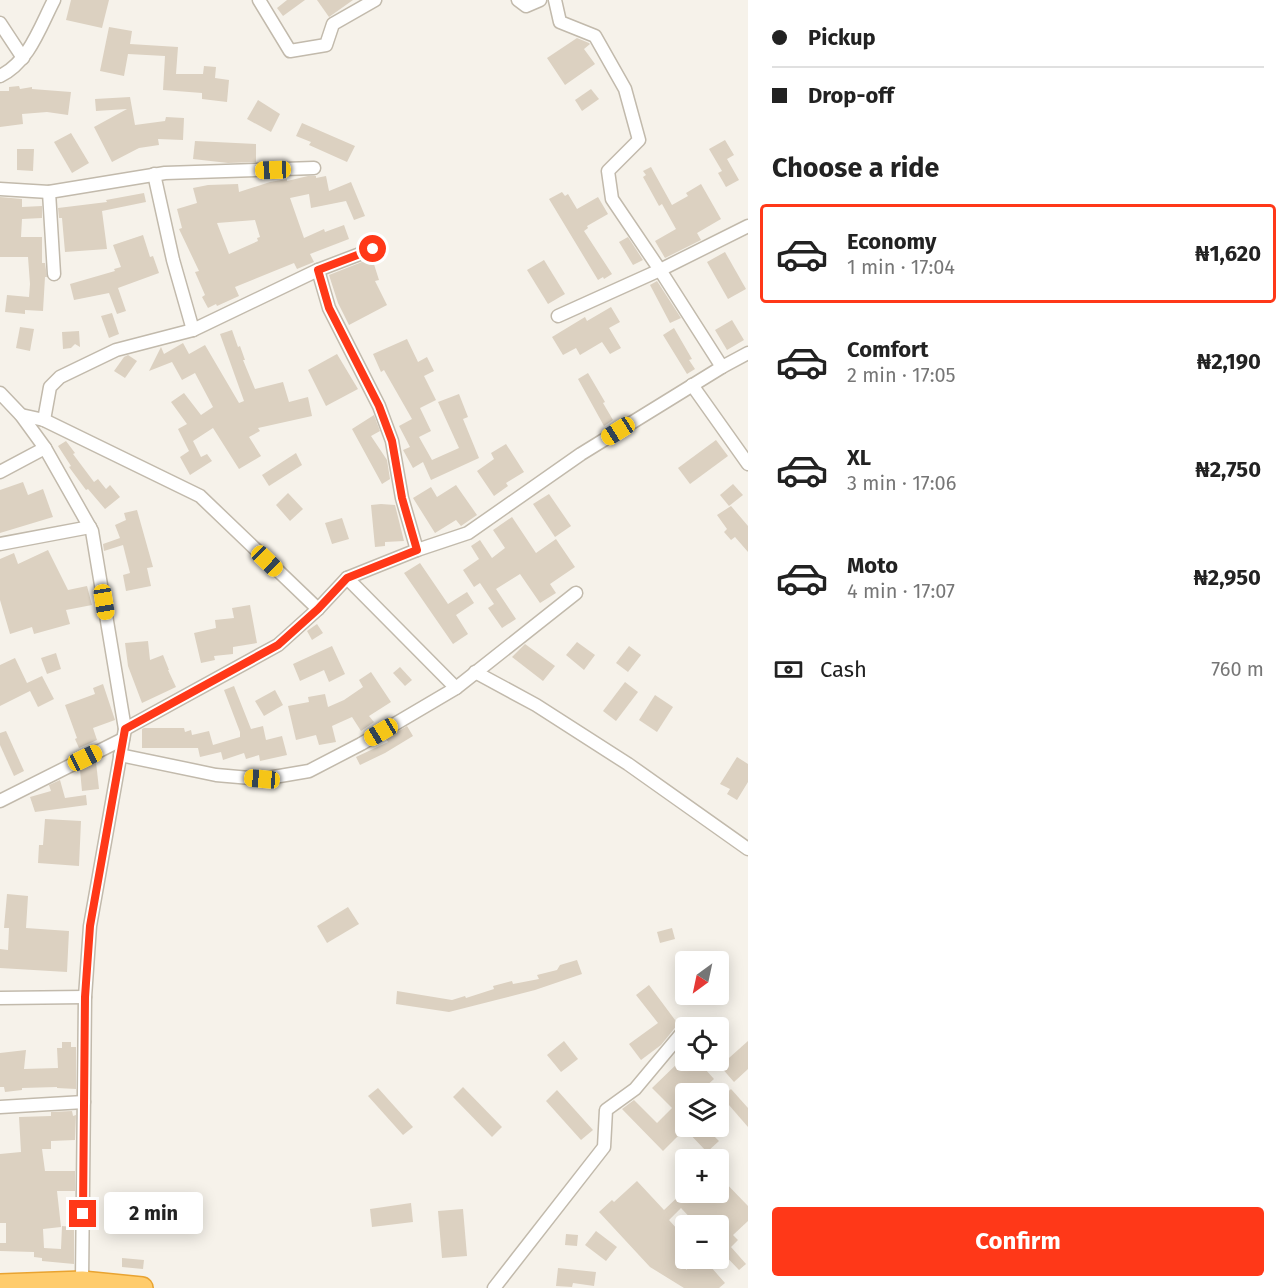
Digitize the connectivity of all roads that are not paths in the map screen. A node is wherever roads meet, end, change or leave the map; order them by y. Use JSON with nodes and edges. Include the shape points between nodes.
{"nodes":[{"id":1,"x":54,"y":0,"type":"edge"},
{"id":2,"x":259,"y":0,"type":"edge"},
{"id":3,"x":375,"y":0,"type":"edge"},
{"id":4,"x":518,"y":0,"type":"edge"},
{"id":5,"x":540,"y":0,"type":"edge"},
{"id":6,"x":555,"y":0,"type":"edge"},
{"id":7,"x":0,"y":23,"type":"edge"},
{"id":8,"x":23,"y":58,"type":"junction"},
{"id":9,"x":0,"y":76,"type":"edge"},
{"id":10,"x":314,"y":168,"type":"dead end"},
{"id":11,"x":154,"y":174,"type":"junction"},
{"id":12,"x":0,"y":189,"type":"edge"},
{"id":13,"x":49,"y":192,"type":"junction"},
{"id":14,"x":748,"y":226,"type":"edge"},
{"id":15,"x":373,"y":249,"type":"dead end"},
{"id":16,"x":318,"y":270,"type":"junction"},
{"id":17,"x":660,"y":270,"type":"junction"},
{"id":18,"x":54,"y":274,"type":"dead end"},
{"id":19,"x":558,"y":316,"type":"dead end"},
{"id":20,"x":194,"y":330,"type":"junction"},
{"id":21,"x":748,"y":353,"type":"edge"},
{"id":22,"x":722,"y":367,"type":"junction"},
{"id":23,"x":692,"y":385,"type":"junction"},
{"id":24,"x":0,"y":393,"type":"edge"},
{"id":25,"x":21,"y":415,"type":"junction"},
{"id":26,"x":44,"y":420,"type":"junction"},
{"id":27,"x":45,"y":448,"type":"junction"},
{"id":28,"x":748,"y":464,"type":"edge"},
{"id":29,"x":0,"y":472,"type":"edge"},
{"id":30,"x":90,"y":527,"type":"junction"},
{"id":31,"x":0,"y":544,"type":"edge"},
{"id":32,"x":417,"y":550,"type":"junction"},
{"id":33,"x":347,"y":578,"type":"junction"},
{"id":34,"x":576,"y":593,"type":"dead end"},
{"id":35,"x":318,"y":609,"type":"junction"},
{"id":36,"x":475,"y":672,"type":"junction"},
{"id":37,"x":456,"y":688,"type":"junction"},
{"id":38,"x":124,"y":734,"type":"junction"},
{"id":39,"x":120,"y":755,"type":"junction"},
{"id":40,"x":0,"y":801,"type":"edge"},
{"id":41,"x":748,"y":849,"type":"edge"},
{"id":42,"x":85,"y":997,"type":"junction"},
{"id":43,"x":0,"y":998,"type":"edge"},
{"id":44,"x":675,"y":1041,"type":"edge"},
{"id":45,"x":84,"y":1101,"type":"junction"},
{"id":46,"x":0,"y":1107,"type":"edge"},
{"id":47,"x":82,"y":1282,"type":"junction"},
{"id":48,"x":0,"y":1285,"type":"edge"},
{"id":49,"x":142,"y":1288,"type":"edge"},
{"id":50,"x":494,"y":1288,"type":"edge"}],
"edges":[{"from":1,"to":8,"type":"street"},
{"from":2,"to":3,"type":"street","via":[[290,51],[326,45],[333,24]]},
{"from":4,"to":5,"type":"street","via":[[526,6]]},
{"from":6,"to":17,"type":"street","via":[[560,22],[595,36],[625,89],[639,140],[608,171],[612,199]]},
{"from":7,"to":8,"type":"street"},
{"from":8,"to":9,"type":"street"},
{"from":10,"to":11,"type":"street"},
{"from":11,"to":13,"type":"street"},
{"from":11,"to":20,"type":"street"},
{"from":12,"to":13,"type":"street"},
{"from":13,"to":18,"type":"street"},
{"from":14,"to":17,"type":"street"},
{"from":15,"to":16,"type":"street"},
{"from":16,"to":20,"type":"street"},
{"from":16,"to":32,"type":"street","via":[[329,308],[379,406],[392,441]]},
{"from":17,"to":19,"type":"street"},
{"from":17,"to":22,"type":"street"},
{"from":20,"to":26,"type":"street","via":[[116,350],[60,377],[50,387]]},
{"from":21,"to":22,"type":"street"},
{"from":22,"to":23,"type":"street"},
{"from":23,"to":28,"type":"street"},
{"from":23,"to":32,"type":"street","via":[[581,454],[468,533]]},
{"from":24,"to":25,"type":"street"},
{"from":25,"to":26,"type":"street"},
{"from":25,"to":27,"type":"street"},
{"from":26,"to":35,"type":"street","via":[[200,496]]},
{"from":27,"to":29,"type":"street"},
{"from":27,"to":30,"type":"street"},
{"from":30,"to":31,"type":"street"},
{"from":30,"to":38,"type":"street"},
{"from":32,"to":33,"type":"street"},
{"from":33,"to":35,"type":"street"},
{"from":33,"to":37,"type":"street"},
{"from":34,"to":36,"type":"street"},
{"from":35,"to":38,"type":"street","via":[[278,645]]},
{"from":36,"to":37,"type":"street"},
{"from":36,"to":41,"type":"street","via":[[536,705],[628,764]]},
{"from":37,"to":39,"type":"street","via":[[309,771],[262,779],[216,776]]},
{"from":38,"to":39,"type":"street"},
{"from":38,"to":40,"type":"street"},
{"from":39,"to":42,"type":"street","via":[[90,926]]},
{"from":42,"to":43,"type":"street"},
{"from":42,"to":45,"type":"street"},
{"from":44,"to":50,"type":"street","via":[[635,1089],[606,1110],[604,1147]]},
{"from":45,"to":46,"type":"street"},
{"from":45,"to":47,"type":"street"},
{"from":47,"to":48,"type":"highway"},
{"from":47,"to":49,"type":"highway"}]}
